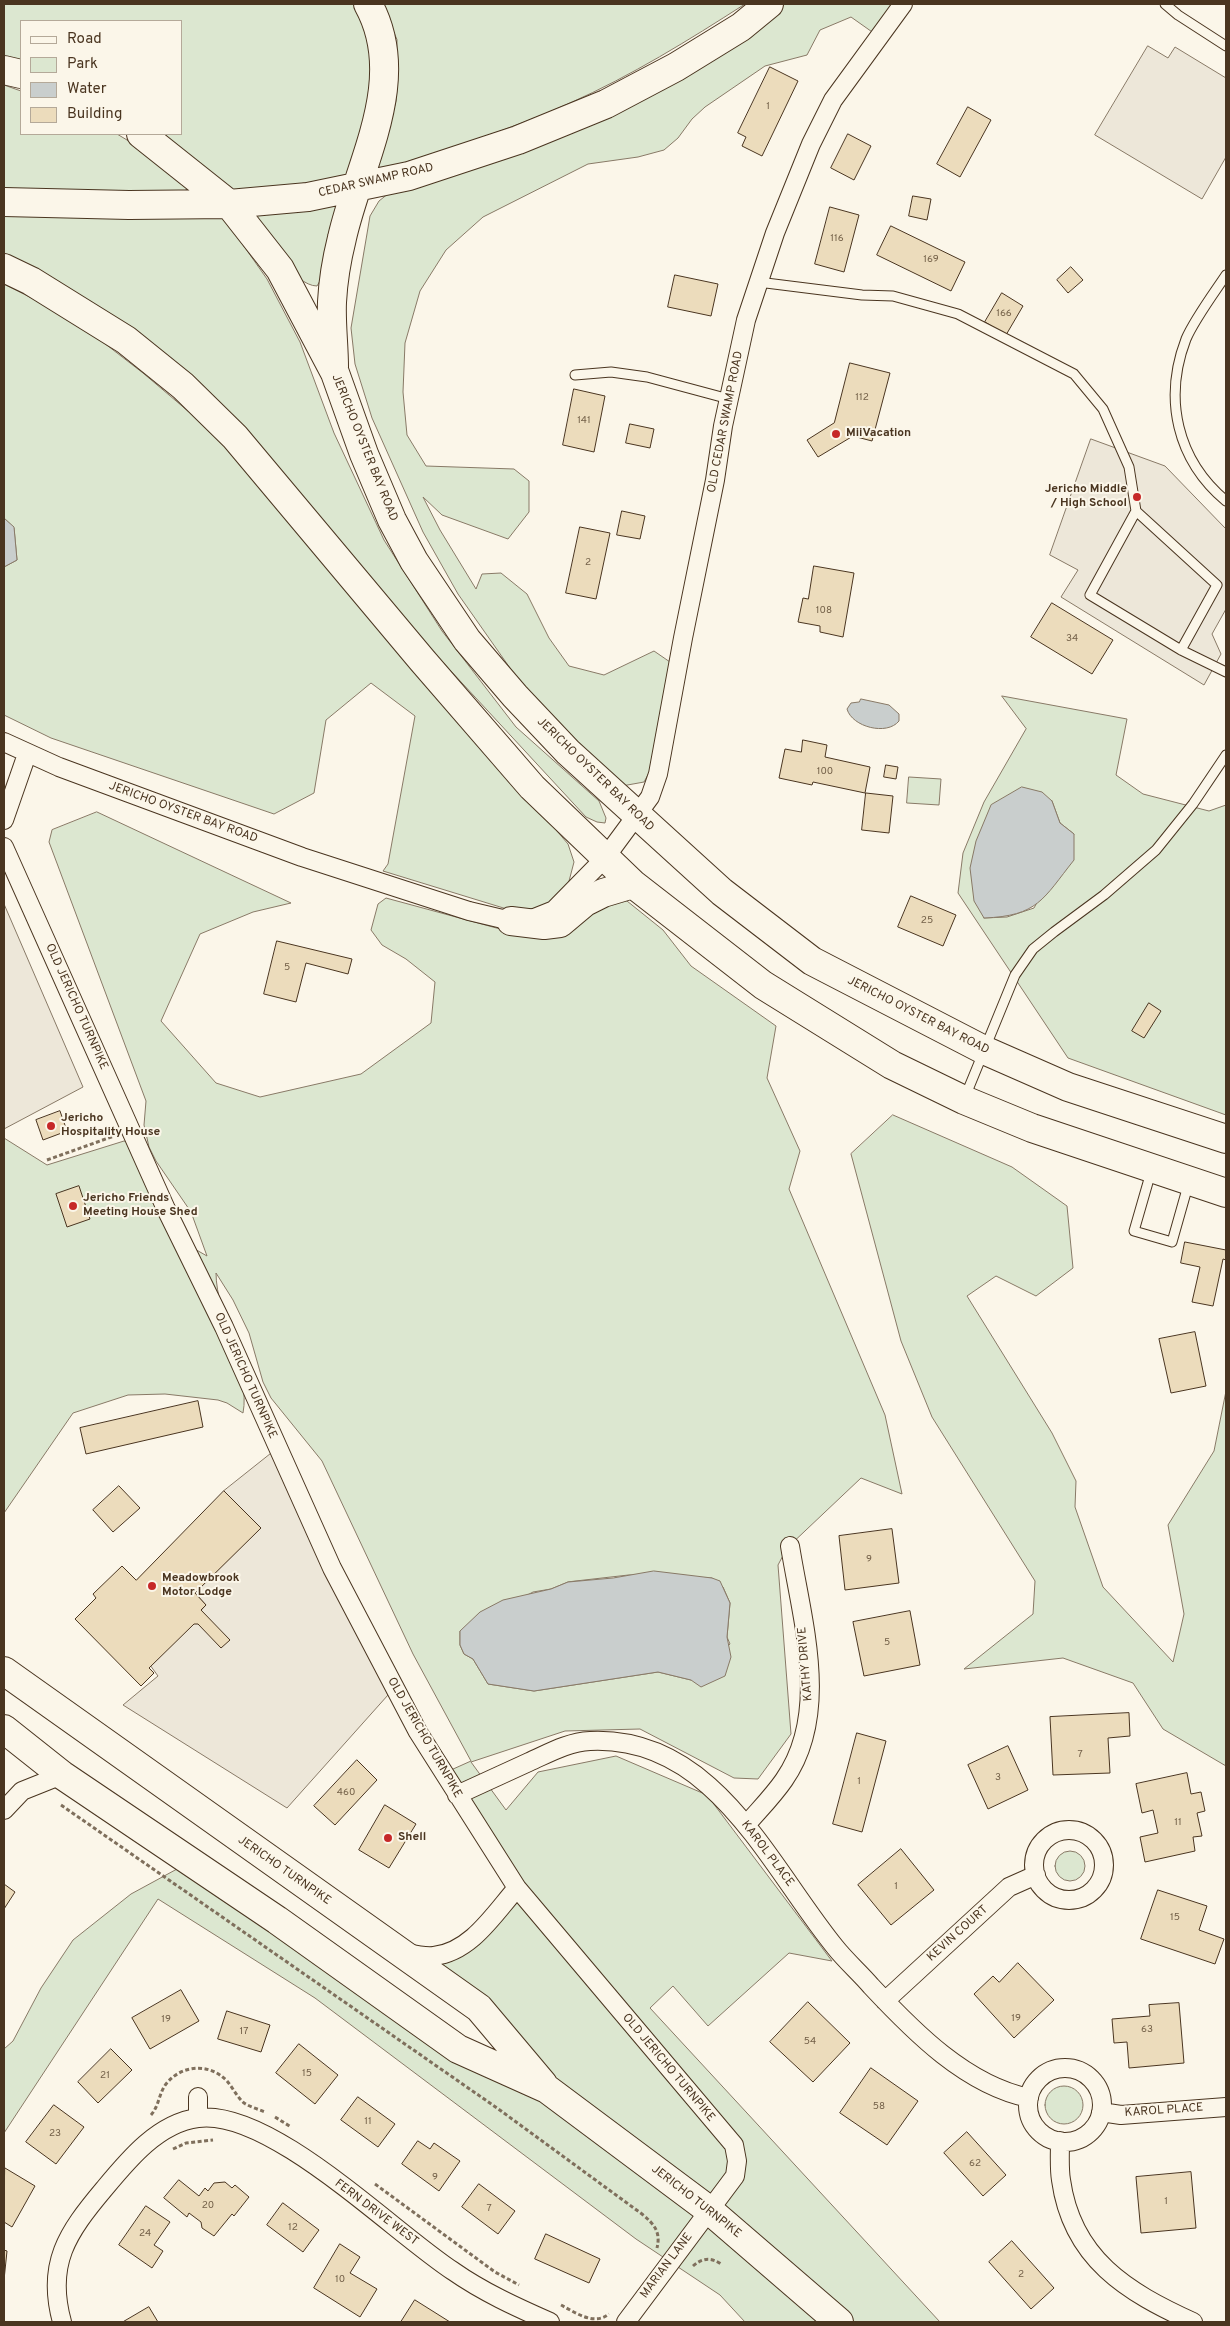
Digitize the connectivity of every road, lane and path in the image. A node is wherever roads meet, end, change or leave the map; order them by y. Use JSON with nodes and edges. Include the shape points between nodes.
{"nodes":[{"id":1,"x":368,"y":4,"type":"edge"},
{"id":2,"x":769,"y":4,"type":"edge"},
{"id":3,"x":902,"y":4,"type":"edge"},
{"id":4,"x":1165,"y":4,"type":"edge"},
{"id":5,"x":1226,"y":46,"type":"edge"},
{"id":6,"x":4,"y":70,"type":"edge"},
{"id":7,"x":20,"y":74,"type":"edge"},
{"id":8,"x":143,"y":135,"type":"edge"},
{"id":9,"x":358,"y":185,"type":"junction"},
{"id":10,"x":4,"y":202,"type":"edge"},
{"id":11,"x":229,"y":204,"type":"junction"},
{"id":12,"x":4,"y":268,"type":"edge"},
{"id":13,"x":1226,"y":275,"type":"edge"},
{"id":14,"x":758,"y":282,"type":"junction"},
{"id":15,"x":335,"y":373,"type":"junction"},
{"id":16,"x":575,"y":375,"type":"dead end"},
{"id":17,"x":729,"y":399,"type":"junction"},
{"id":18,"x":1226,"y":501,"type":"edge"},
{"id":19,"x":1136,"y":511,"type":"junction"},
{"id":20,"x":1181,"y":650,"type":"junction"},
{"id":21,"x":1226,"y":672,"type":"edge"},
{"id":22,"x":4,"y":742,"type":"edge"},
{"id":23,"x":27,"y":754,"type":"junction"},
{"id":24,"x":1226,"y":755,"type":"edge"},
{"id":25,"x":638,"y":816,"type":"junction"},
{"id":26,"x":4,"y":820,"type":"edge"},
{"id":27,"x":4,"y":846,"type":"edge"},
{"id":28,"x":605,"y":858,"type":"junction"},
{"id":29,"x":633,"y":884,"type":"junction"},
{"id":30,"x":511,"y":921,"type":"junction"},
{"id":31,"x":986,"y":1052,"type":"junction"},
{"id":32,"x":964,"y":1100,"type":"junction"},
{"id":33,"x":131,"y":1130,"type":"junction"},
{"id":34,"x":1226,"y":1138,"type":"edge"},
{"id":35,"x":47,"y":1160,"type":"dead end"},
{"id":36,"x":1152,"y":1169,"type":"junction"},
{"id":37,"x":1189,"y":1181,"type":"junction"},
{"id":38,"x":1226,"y":1193,"type":"edge"},
{"id":39,"x":790,"y":1546,"type":"dead end"},
{"id":40,"x":4,"y":1671,"type":"edge"},
{"id":41,"x":4,"y":1729,"type":"edge"},
{"id":42,"x":4,"y":1745,"type":"edge"},
{"id":43,"x":4,"y":1749,"type":"edge"},
{"id":44,"x":62,"y":1776,"type":"junction"},
{"id":45,"x":457,"y":1795,"type":"junction"},
{"id":46,"x":57,"y":1803,"type":"dead end"},
{"id":47,"x":4,"y":1810,"type":"edge"},
{"id":48,"x":747,"y":1824,"type":"junction"},
{"id":49,"x":1036,"y":1875,"type":"dead end"},
{"id":50,"x":516,"y":1888,"type":"junction"},
{"id":51,"x":398,"y":1951,"type":"junction"},
{"id":52,"x":885,"y":2001,"type":"junction"},
{"id":53,"x":548,"y":2089,"type":"junction"},
{"id":54,"x":198,"y":2097,"type":"dead end"},
{"id":55,"x":1029,"y":2098,"type":"junction"},
{"id":56,"x":1226,"y":2106,"type":"edge"},
{"id":57,"x":1102,"y":2112,"type":"junction"},
{"id":58,"x":198,"y":2118,"type":"junction"},
{"id":59,"x":146,"y":2120,"type":"dead end"},
{"id":60,"x":292,"y":2127,"type":"dead end"},
{"id":61,"x":222,"y":2140,"type":"dead end"},
{"id":62,"x":1060,"y":2142,"type":"junction"},
{"id":63,"x":168,"y":2152,"type":"dead end"},
{"id":64,"x":372,"y":2183,"type":"dead end"},
{"id":65,"x":709,"y":2210,"type":"junction"},
{"id":66,"x":652,"y":2256,"type":"dead end"},
{"id":67,"x":721,"y":2264,"type":"dead end"},
{"id":68,"x":686,"y":2272,"type":"dead end"},
{"id":69,"x":526,"y":2288,"type":"dead end"},
{"id":70,"x":559,"y":2304,"type":"dead end"},
{"id":71,"x":611,"y":2310,"type":"dead end"},
{"id":72,"x":62,"y":2322,"type":"edge"},
{"id":73,"x":550,"y":2322,"type":"edge"},
{"id":74,"x":626,"y":2322,"type":"edge"},
{"id":75,"x":839,"y":2322,"type":"edge"},
{"id":76,"x":1193,"y":2322,"type":"edge"}],
"edges":[{"from":1,"to":9,"type":"main road","via":[[376,18],[384,50],[385,85]]},
{"from":2,"to":9,"type":"main road","name":"CEDAR SWAMP ROAD","via":[[741,27],[676,67],[606,104],[443,166]]},
{"from":3,"to":14,"type":"street","name":"OLD CEDAR SWAMP ROAD","via":[[833,100],[774,232]]},
{"from":4,"to":5,"type":"lane"},
{"from":6,"to":7,"type":"main road"},
{"from":8,"to":11,"type":"main road","name":"JERICHO OYSTER BAY ROAD"},
{"from":9,"to":11,"type":"main road","name":"CEDAR SWAMP ROAD","via":[[308,197]]},
{"from":9,"to":15,"type":"main road","via":[[342,238],[332,301]]},
{"from":10,"to":11,"type":"main road","name":"CEDAR SWAMP ROAD"},
{"from":11,"to":15,"type":"main road","name":"JERICHO OYSTER BAY ROAD","via":[[280,269]]},
{"from":12,"to":28,"type":"main road","via":[[31,281],[126,340],[183,386],[235,438],[532,787]]},
{"from":13,"to":18,"type":"lane","via":[[1186,338],[1176,375],[1176,416],[1189,458]]},
{"from":14,"to":17,"type":"street","name":"OLD CEDAR SWAMP ROAD","via":[[746,320]]},
{"from":14,"to":19,"type":"lane","via":[[893,296],[958,314],[1074,374],[1102,410],[1129,467]]},
{"from":15,"to":25,"type":"main road","name":"JERICHO OYSTER BAY ROAD","via":[[392,520],[414,561],[467,640],[568,752]]},
{"from":16,"to":17,"type":"lane","via":[[611,372],[647,377]]},
{"from":17,"to":25,"type":"street","name":"OLD CEDAR SWAMP ROAD","via":[[658,774],[650,797]]},
{"from":19,"to":20,"type":"lane","via":[[1216,585]]},
{"from":19,"to":20,"type":"lane","via":[[1090,595]]},
{"from":20,"to":21,"type":"lane"},
{"from":22,"to":23,"type":"street","name":"JERICHO OYSTER BAY ROAD"},
{"from":23,"to":26,"type":"street"},
{"from":23,"to":30,"type":"street","name":"JERICHO OYSTER BAY ROAD","via":[[302,857],[469,912]]},
{"from":24,"to":31,"type":"lane","via":[[1156,850],[1033,949],[1015,975]]},
{"from":25,"to":28,"type":"street","name":"OLD CEDAR SWAMP ROAD"},
{"from":25,"to":31,"type":"main road","name":"JERICHO OYSTER BAY ROAD","via":[[722,892],[812,961]]},
{"from":27,"to":33,"type":"street","name":"OLD JERICHO TURNPIKE"},
{"from":28,"to":29,"type":"main road"},
{"from":28,"to":30,"type":"street","name":"JERICHO OYSTER BAY ROAD","via":[[554,910],[529,920]]},
{"from":29,"to":30,"type":"main road","via":[[594,897],[560,923],[544,925]]},
{"from":29,"to":32,"type":"main road","via":[[763,985],[892,1066]]},
{"from":31,"to":32,"type":"lane"},
{"from":31,"to":34,"type":"main road","name":"JERICHO OYSTER BAY ROAD","via":[[1068,1087]]},
{"from":32,"to":36,"type":"main road","via":[[1032,1128]]},
{"from":33,"to":35,"type":"path"},
{"from":33,"to":45,"type":"street","name":"OLD JERICHO TURNPIKE","via":[[332,1568],[418,1732]]},
{"from":36,"to":37,"type":"main road"},
{"from":36,"to":37,"type":"lane","via":[[1134,1231],[1172,1242]]},
{"from":37,"to":38,"type":"main road"},
{"from":39,"to":48,"type":"street","name":"KATHY DRIVE","via":[[807,1654],[811,1693],[809,1718],[805,1738],[784,1780]]},
{"from":40,"to":51,"type":"main road","name":"JERICHO TURNPIKE"},
{"from":41,"to":44,"type":"main road","name":"JERICHO TURNPIKE"},
{"from":42,"to":43,"type":"street"},
{"from":44,"to":47,"type":"street","via":[[22,1791]]},
{"from":44,"to":53,"type":"main road","name":"JERICHO TURNPIKE","via":[[277,1920],[458,2049]]},
{"from":45,"to":48,"type":"street","name":"KAROL PLACE","via":[[566,1745],[589,1741],[616,1742],[676,1760],[693,1771]]},
{"from":45,"to":50,"type":"street","name":"OLD JERICHO TURNPIKE"},
{"from":46,"to":66,"type":"path","via":[[497,2108],[642,2214],[653,2223],[659,2237]]},
{"from":48,"to":52,"type":"street","name":"KAROL PLACE","via":[[836,1947]]},
{"from":49,"to":52,"type":"street","name":"KEVIN COURT","via":[[1009,1887]]},
{"from":50,"to":51,"type":"street","via":[[474,1937],[460,1948],[433,1957]]},
{"from":50,"to":65,"type":"street","name":"OLD JERICHO TURNPIKE","via":[[734,2145],[735,2176]]},
{"from":51,"to":53,"type":"main road","name":"JERICHO TURNPIKE","via":[[479,2008]]},
{"from":52,"to":55,"type":"street","name":"KAROL PLACE","via":[[943,2056],[1006,2091]]},
{"from":53,"to":65,"type":"main road","name":"JERICHO TURNPIKE"},
{"from":54,"to":58,"type":"street"},
{"from":55,"to":57,"type":"street","via":[[1041,2077],[1064,2068],[1076,2070],[1086,2074],[1097,2086]]},
{"from":55,"to":62,"type":"street","via":[[1032,2122],[1049,2138]]},
{"from":56,"to":57,"type":"street","name":"KAROL PLACE","via":[[1121,2115]]},
{"from":57,"to":62,"type":"street","via":[[1098,2123],[1082,2138]]},
{"from":58,"to":72,"type":"street","via":[[165,2128],[142,2148],[121,2168],[70,2232],[57,2272],[56,2293]]},
{"from":58,"to":73,"type":"street","name":"FERN DRIVE WEST","via":[[244,2124],[274,2138],[452,2271],[504,2302]]},
{"from":59,"to":60,"type":"path","via":[[153,2113],[167,2083],[180,2072],[205,2068],[227,2081],[245,2104]]},
{"from":61,"to":63,"type":"path","via":[[186,2143]]},
{"from":62,"to":76,"type":"street","via":[[1061,2180],[1068,2206],[1076,2230],[1093,2257],[1136,2294]]},
{"from":64,"to":69,"type":"path","via":[[495,2272]]},
{"from":65,"to":74,"type":"street","name":"MARIAN LANE"},
{"from":65,"to":75,"type":"main road","name":"JERICHO TURNPIKE"},
{"from":67,"to":68,"type":"path","via":[[711,2258],[705,2259]]},
{"from":70,"to":71,"type":"path","via":[[596,2320]]}]}
